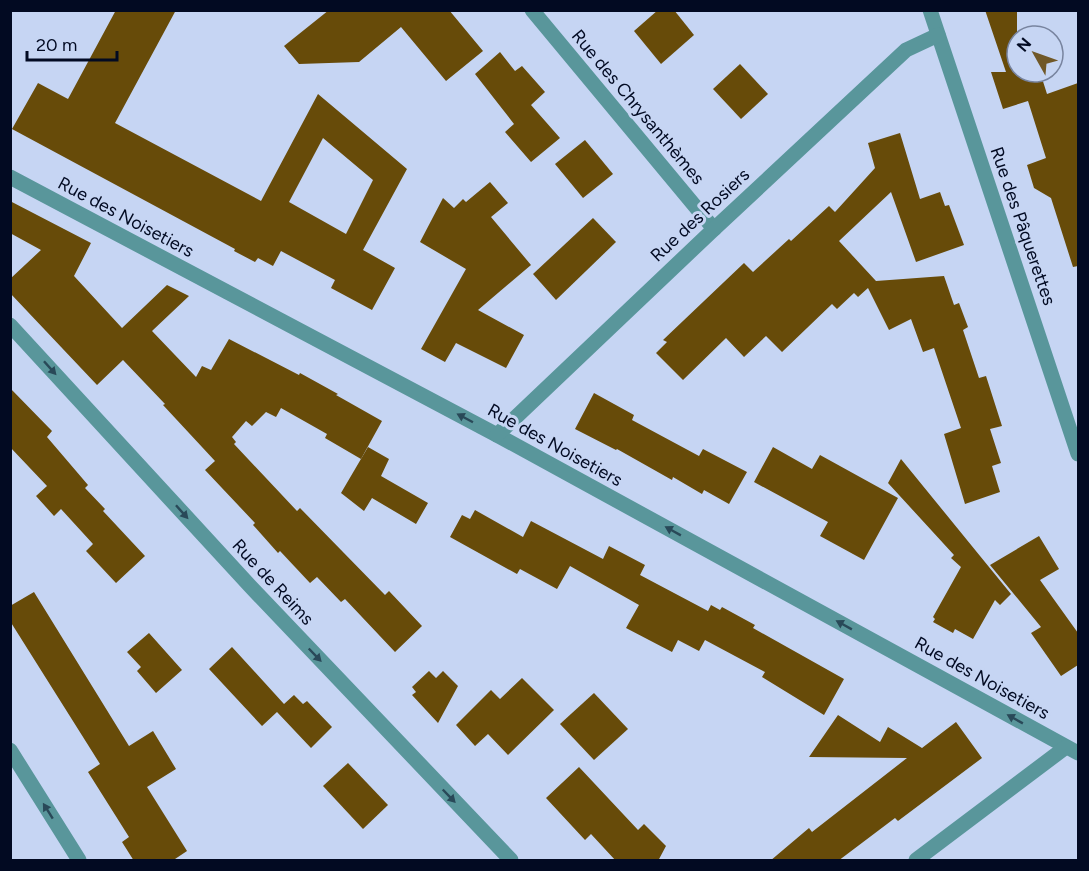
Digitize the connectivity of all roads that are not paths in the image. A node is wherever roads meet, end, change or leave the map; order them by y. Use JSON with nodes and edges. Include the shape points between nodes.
{"nodes":[{"id":1,"x":532,"y":10,"type":"edge"},
{"id":2,"x":930,"y":10,"type":"edge"},
{"id":3,"x":938,"y":36,"type":"junction"},
{"id":4,"x":10,"y":177,"type":"edge"},
{"id":5,"x":714,"y":229,"type":"junction"},
{"id":6,"x":10,"y":325,"type":"edge"},
{"id":7,"x":497,"y":435,"type":"junction"},
{"id":8,"x":1078,"y":454,"type":"edge"},
{"id":9,"x":10,"y":750,"type":"edge"},
{"id":10,"x":1072,"y":750,"type":"edge"},
{"id":11,"x":79,"y":861,"type":"edge"},
{"id":12,"x":511,"y":861,"type":"edge"},
{"id":13,"x":916,"y":861,"type":"edge"}],
"edges":[{"from":1,"to":5,"type":"street","name":"Rue des Chrysanthèmes"},
{"from":2,"to":3,"type":"street","name":"Rue des Pâquerettes"},
{"from":3,"to":5,"type":"street","name":"Rue des Rosiers","via":[[906,50]]},
{"from":3,"to":8,"type":"street","name":"Rue des Pâquerettes"},
{"from":7,"to":4,"type":"street","name":"Rue des Noisetiers","one_way":true},
{"from":5,"to":7,"type":"street","name":"Rue des Rosiers"},
{"from":6,"to":12,"type":"street","name":"Rue de Reims","one_way":true},
{"from":10,"to":7,"type":"street","name":"Rue des Noisetiers","one_way":true},
{"from":11,"to":9,"type":"street","one_way":true},
{"from":10,"to":13,"type":"street"}]}
